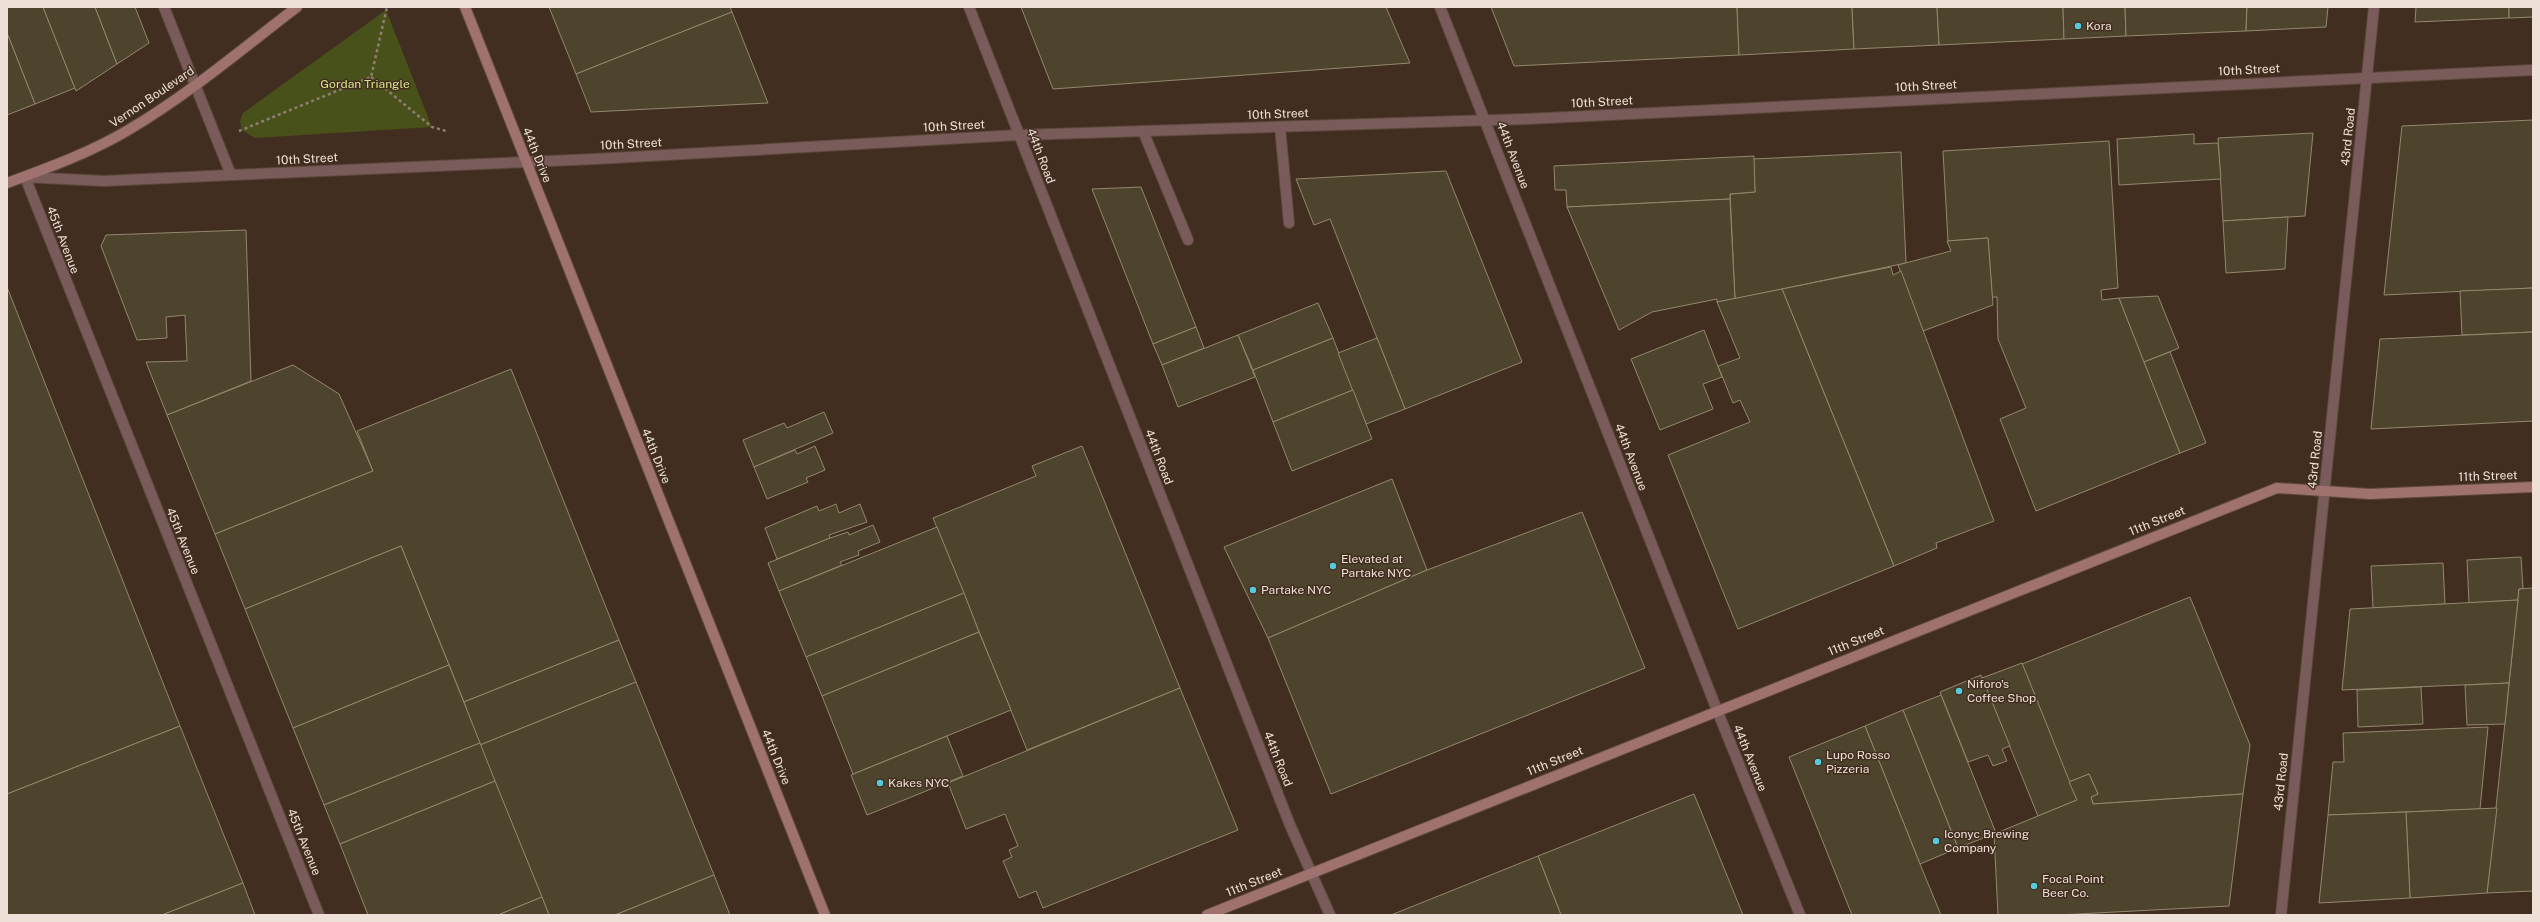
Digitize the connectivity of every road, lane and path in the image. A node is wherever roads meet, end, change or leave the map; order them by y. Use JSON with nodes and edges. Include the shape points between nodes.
{"nodes":[{"id":1,"x":164,"y":7,"type":"edge"},
{"id":2,"x":297,"y":7,"type":"edge"},
{"id":3,"x":387,"y":7,"type":"edge"},
{"id":4,"x":464,"y":7,"type":"edge"},
{"id":5,"x":969,"y":7,"type":"edge"},
{"id":6,"x":1440,"y":7,"type":"edge"},
{"id":7,"x":2374,"y":7,"type":"edge"},
{"id":8,"x":2533,"y":70,"type":"edge"},
{"id":9,"x":371,"y":77,"type":"junction"},
{"id":10,"x":2367,"y":78,"type":"junction"},
{"id":11,"x":195,"y":85,"type":"junction"},
{"id":12,"x":1485,"y":120,"type":"junction"},
{"id":13,"x":1280,"y":127,"type":"junction"},
{"id":14,"x":237,"y":131,"type":"dead end"},
{"id":15,"x":446,"y":131,"type":"dead end"},
{"id":16,"x":1142,"y":131,"type":"junction"},
{"id":17,"x":1019,"y":135,"type":"junction"},
{"id":18,"x":525,"y":161,"type":"junction"},
{"id":19,"x":231,"y":175,"type":"junction"},
{"id":20,"x":25,"y":177,"type":"junction"},
{"id":21,"x":7,"y":183,"type":"edge"},
{"id":22,"x":1290,"y":223,"type":"dead end"},
{"id":23,"x":1188,"y":240,"type":"dead end"},
{"id":24,"x":2533,"y":487,"type":"edge"},
{"id":25,"x":2325,"y":490,"type":"junction"},
{"id":26,"x":1717,"y":710,"type":"junction"},
{"id":27,"x":1311,"y":873,"type":"junction"},
{"id":28,"x":319,"y":915,"type":"edge"},
{"id":29,"x":825,"y":915,"type":"edge"},
{"id":30,"x":1207,"y":915,"type":"edge"},
{"id":31,"x":1330,"y":915,"type":"edge"},
{"id":32,"x":1800,"y":915,"type":"edge"},
{"id":33,"x":2281,"y":915,"type":"edge"}],
"edges":[{"from":1,"to":11,"type":"street"},
{"from":2,"to":11,"type":"main road","name":"Vernon Boulevard"},
{"from":3,"to":9,"type":"path"},
{"from":4,"to":18,"type":"main road","name":"44th Drive"},
{"from":5,"to":17,"type":"street","name":"44th Road"},
{"from":6,"to":12,"type":"street","name":"44th Avenue"},
{"from":7,"to":10,"type":"street","name":"43rd Road"},
{"from":8,"to":10,"type":"street","name":"10th Street"},
{"from":9,"to":14,"type":"path"},
{"from":9,"to":15,"type":"path","via":[[432,127]]},
{"from":10,"to":12,"type":"street","name":"10th Street"},
{"from":10,"to":25,"type":"street","name":"43rd Road"},
{"from":11,"to":19,"type":"street"},
{"from":11,"to":20,"type":"main road","name":"Vernon Boulevard","via":[[128,130]]},
{"from":12,"to":13,"type":"street","name":"10th Street"},
{"from":12,"to":26,"type":"street","name":"44th Avenue"},
{"from":13,"to":16,"type":"street","name":"10th Street"},
{"from":13,"to":22,"type":"street"},
{"from":16,"to":17,"type":"street","name":"10th Street"},
{"from":16,"to":23,"type":"street"},
{"from":17,"to":18,"type":"street","name":"10th Street","via":[[602,159]]},
{"from":17,"to":27,"type":"street","name":"44th Road"},
{"from":18,"to":19,"type":"street","name":"10th Street"},
{"from":18,"to":29,"type":"main road","name":"44th Drive"},
{"from":19,"to":20,"type":"street","name":"10th Street","via":[[104,181]]},
{"from":20,"to":21,"type":"main road","name":"Vernon Boulevard"},
{"from":20,"to":28,"type":"street","name":"45th Avenue"},
{"from":24,"to":25,"type":"main road","name":"11th Street","via":[[2370,494]]},
{"from":25,"to":26,"type":"main road","name":"11th Street","via":[[2277,488]]},
{"from":25,"to":33,"type":"street","name":"43rd Road"},
{"from":26,"to":27,"type":"main road","name":"11th Street"},
{"from":26,"to":32,"type":"street","name":"44th Avenue"},
{"from":27,"to":30,"type":"main road","name":"11th Street"},
{"from":27,"to":31,"type":"street","name":"44th Road"}]}
